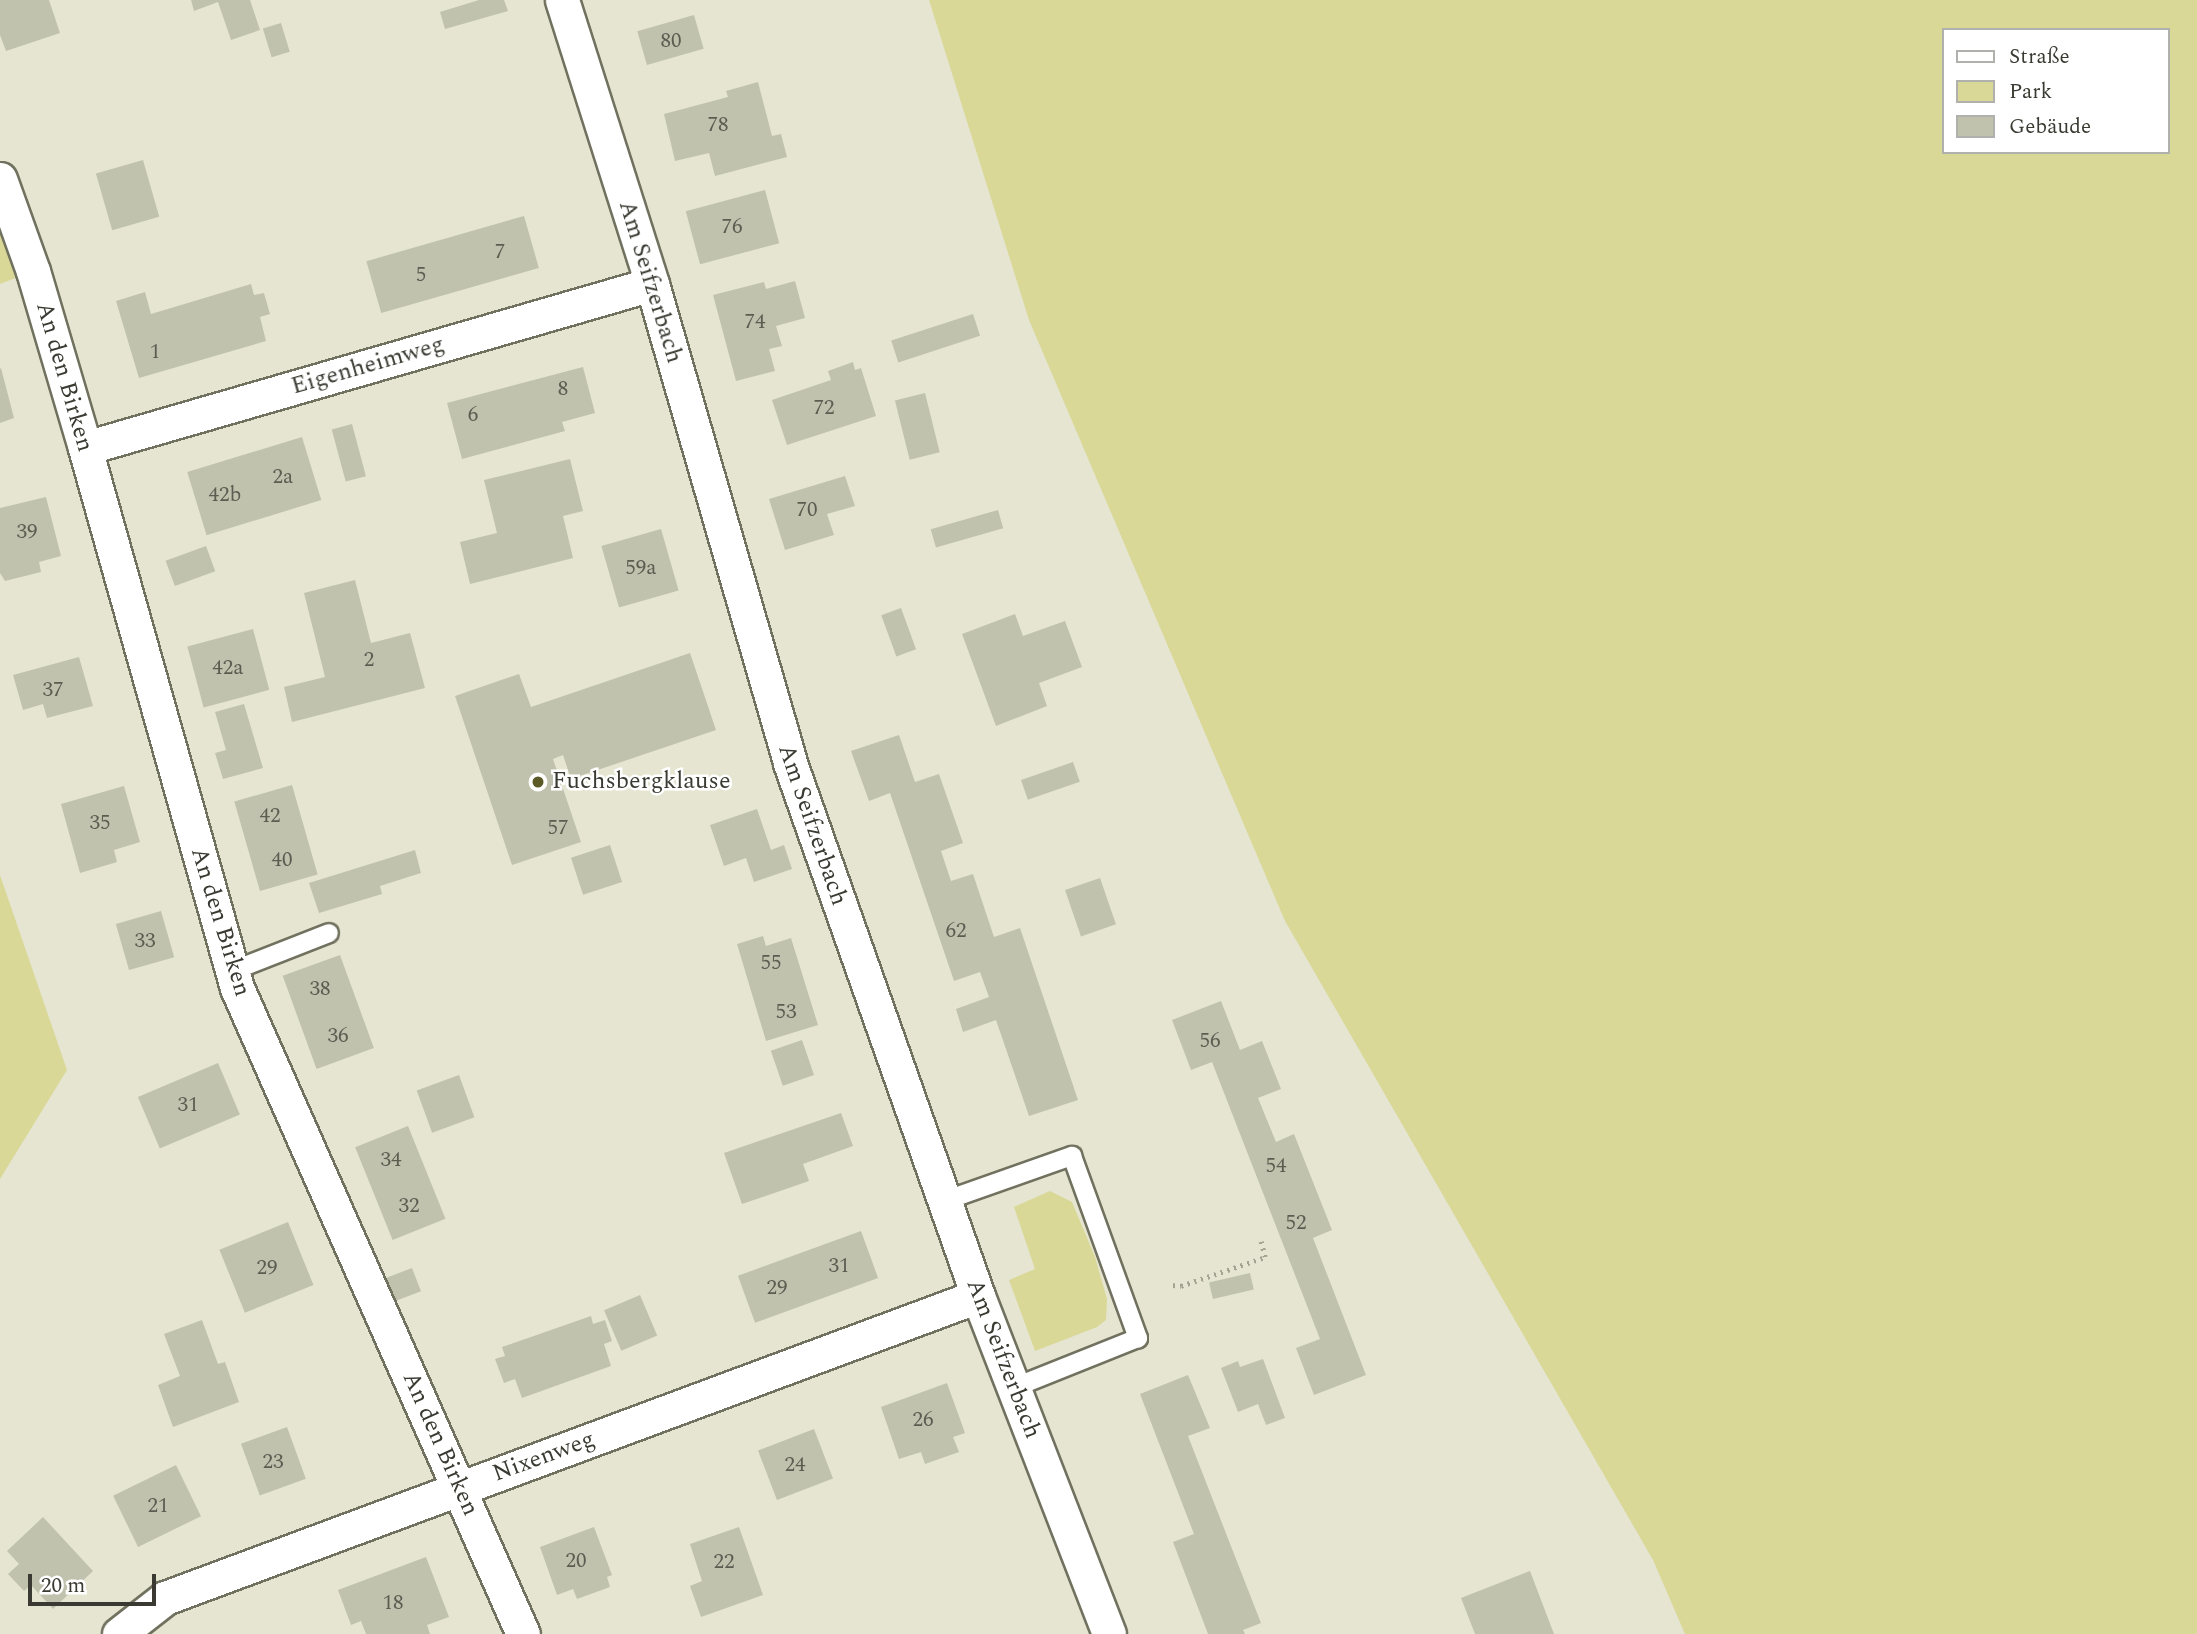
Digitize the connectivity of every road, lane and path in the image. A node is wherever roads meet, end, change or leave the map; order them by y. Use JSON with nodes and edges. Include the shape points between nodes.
{"nodes":[{"id":1,"x":562,"y":0,"type":"edge"},
{"id":2,"x":0,"y":179,"type":"edge"},
{"id":3,"x":652,"y":284,"type":"junction"},
{"id":4,"x":85,"y":448,"type":"junction"},
{"id":5,"x":329,"y":933,"type":"dead end"},
{"id":6,"x":232,"y":971,"type":"junction"},
{"id":7,"x":944,"y":1201,"type":"junction"},
{"id":8,"x":1261,"y":1242,"type":"dead end"},
{"id":9,"x":1173,"y":1285,"type":"dead end"},
{"id":10,"x":978,"y":1296,"type":"junction"},
{"id":11,"x":1013,"y":1388,"type":"junction"},
{"id":12,"x":460,"y":1488,"type":"junction"},
{"id":13,"x":119,"y":1634,"type":"edge"},
{"id":14,"x":523,"y":1634,"type":"edge"},
{"id":15,"x":1109,"y":1634,"type":"edge"}],
"edges":[{"from":1,"to":3,"type":"street","name":"Am Seifzerbach"},
{"from":2,"to":4,"type":"street","name":"An den Birken","via":[[33,271]]},
{"from":3,"to":4,"type":"street","name":"Eigenheimweg"},
{"from":3,"to":7,"type":"street","name":"Am Seifzerbach","via":[[790,763]]},
{"from":4,"to":6,"type":"street","name":"An den Birken"},
{"from":5,"to":6,"type":"lane"},
{"from":6,"to":12,"type":"street","name":"An den Birken"},
{"from":7,"to":10,"type":"street","name":"Am Seifzerbach"},
{"from":7,"to":11,"type":"lane","via":[[1072,1156],[1138,1338]]},
{"from":8,"to":9,"type":"path","via":[[1265,1257]]},
{"from":10,"to":11,"type":"street","name":"Am Seifzerbach"},
{"from":10,"to":12,"type":"street","name":"Nixenweg"},
{"from":11,"to":15,"type":"street","name":"Am Seifzerbach"},
{"from":12,"to":13,"type":"street","name":"Nixenweg","via":[[164,1598]]},
{"from":12,"to":14,"type":"street","name":"An den Birken"}]}
